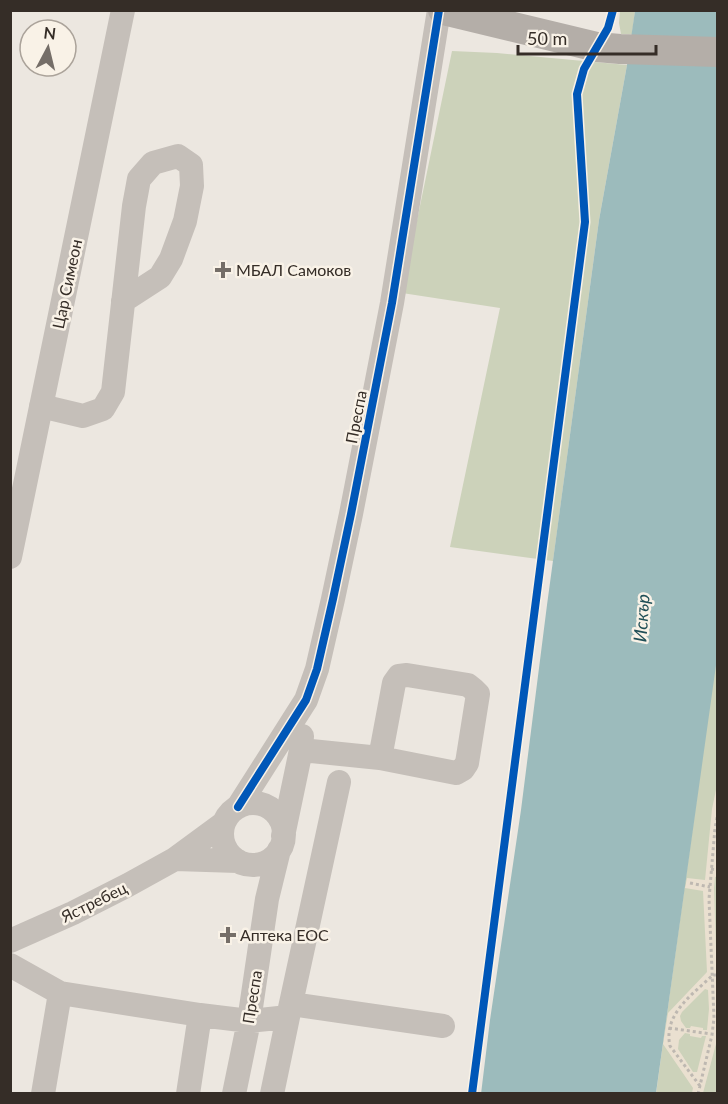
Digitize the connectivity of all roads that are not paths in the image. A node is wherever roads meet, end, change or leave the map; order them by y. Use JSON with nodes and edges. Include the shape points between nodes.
{"nodes":[{"id":1,"x":123,"y":10,"type":"edge"},
{"id":2,"x":441,"y":10,"type":"edge"},
{"id":3,"x":717,"y":52,"type":"edge"},
{"id":4,"x":123,"y":301,"type":"junction"},
{"id":5,"x":42,"y":406,"type":"junction"},
{"id":6,"x":17,"y":490,"type":"edge"},
{"id":7,"x":11,"y":550,"type":"edge"},
{"id":8,"x":306,"y":700,"type":"junction"},
{"id":9,"x":301,"y":750,"type":"junction"},
{"id":10,"x":380,"y":758,"type":"junction"},
{"id":11,"x":339,"y":783,"type":"dead end"},
{"id":12,"x":231,"y":815,"type":"junction"},
{"id":13,"x":281,"y":843,"type":"junction"},
{"id":14,"x":175,"y":860,"type":"junction"},
{"id":15,"x":247,"y":863,"type":"junction"},
{"id":16,"x":267,"y":899,"type":"junction"},
{"id":17,"x":10,"y":941,"type":"edge"},
{"id":18,"x":10,"y":965,"type":"edge"},
{"id":19,"x":60,"y":993,"type":"junction"},
{"id":20,"x":290,"y":1010,"type":"junction"},
{"id":21,"x":200,"y":1016,"type":"junction"},
{"id":22,"x":249,"y":1021,"type":"junction"},
{"id":23,"x":442,"y":1026,"type":"dead end"},
{"id":24,"x":43,"y":1094,"type":"edge"},
{"id":25,"x":188,"y":1094,"type":"edge"},
{"id":26,"x":234,"y":1094,"type":"edge"},
{"id":27,"x":272,"y":1094,"type":"edge"}],
"edges":[{"from":1,"to":5,"type":"street","name":"Цар Симеон"},
{"from":2,"to":3,"type":"main road","via":[[597,47]]},
{"from":2,"to":8,"type":"street","name":"Преспа","via":[[392,303],[333,599]]},
{"from":4,"to":4,"type":"street","via":[[139,179],[153,163],[178,156],[191,165],[192,186],[175,249],[160,277]]},
{"from":4,"to":5,"type":"street","via":[[113,392],[103,409],[83,416]]},
{"from":5,"to":6,"type":"street","name":"Цар Симеон"},
{"from":6,"to":7,"type":"street","name":"Цар Симеон"},
{"from":8,"to":9,"type":"street","name":"Преспа"},
{"from":8,"to":12,"type":"street","name":"Преспа"},
{"from":9,"to":10,"type":"street"},
{"from":9,"to":13,"type":"street","name":"Преспа"},
{"from":10,"to":10,"type":"street","via":[[456,773],[463,769],[478,694],[468,685],[399,676],[394,683]]},
{"from":11,"to":20,"type":"street"},
{"from":12,"to":13,"type":"street","via":[[247,804],[266,806],[283,827]]},
{"from":12,"to":14,"type":"street","name":"Ястребец"},
{"from":12,"to":15,"type":"street","via":[[222,831],[222,840],[231,855]]},
{"from":13,"to":15,"type":"street","via":[[265,862]]},
{"from":13,"to":16,"type":"street","name":"Преспа"},
{"from":14,"to":15,"type":"street","name":"Ястребец"},
{"from":14,"to":17,"type":"street","name":"Ястребец"},
{"from":15,"to":16,"type":"street","name":"Преспа"},
{"from":16,"to":22,"type":"street","name":"Преспа"},
{"from":18,"to":19,"type":"street"},
{"from":19,"to":21,"type":"street"},
{"from":19,"to":24,"type":"street"},
{"from":20,"to":22,"type":"street"},
{"from":20,"to":23,"type":"street"},
{"from":20,"to":27,"type":"street"},
{"from":21,"to":22,"type":"street"},
{"from":21,"to":25,"type":"street"},
{"from":22,"to":26,"type":"street","name":"Преспа"}]}
